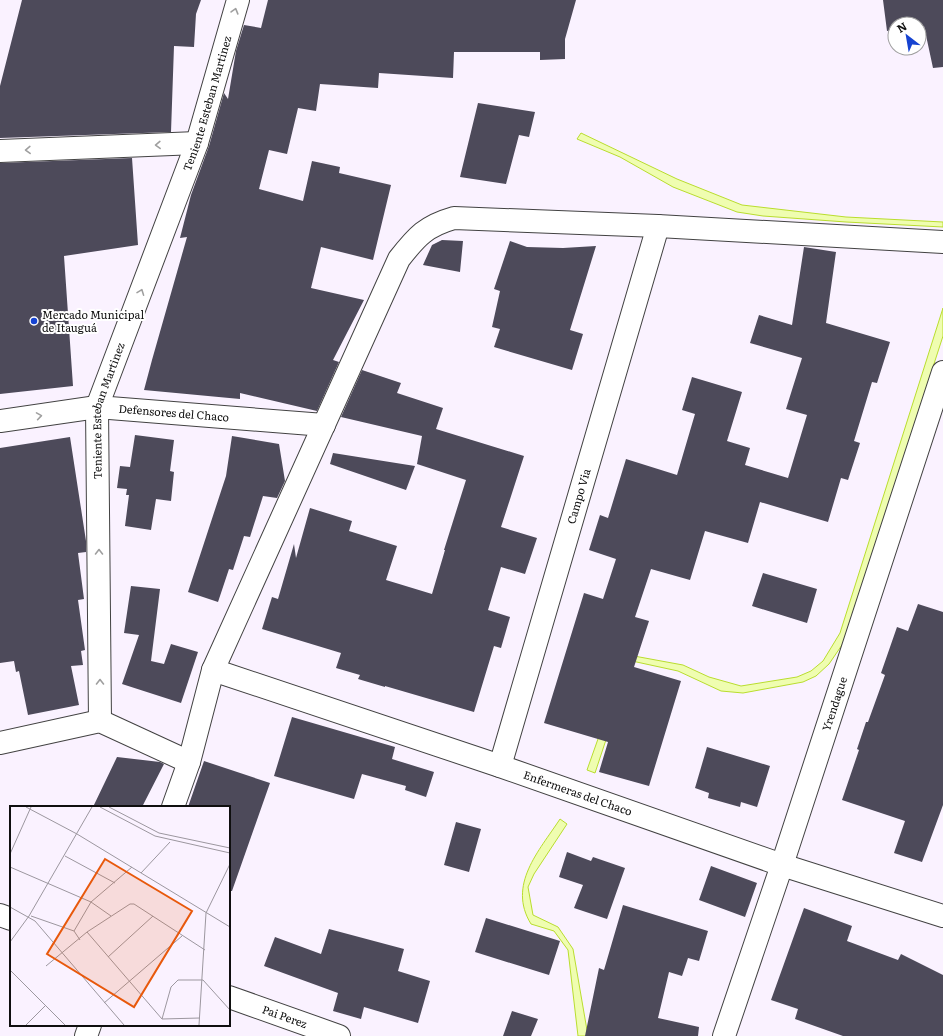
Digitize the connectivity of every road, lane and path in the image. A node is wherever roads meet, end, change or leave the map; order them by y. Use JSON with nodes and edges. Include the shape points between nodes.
{"nodes":[{"id":1,"x":238,"y":0,"type":"edge"},
{"id":2,"x":197,"y":143,"type":"junction"},
{"id":3,"x":0,"y":151,"type":"edge"},
{"id":4,"x":658,"y":226,"type":"junction"},
{"id":5,"x":943,"y":242,"type":"edge"},
{"id":6,"x":943,"y":372,"type":"edge"},
{"id":7,"x":98,"y":407,"type":"junction"},
{"id":8,"x":0,"y":421,"type":"edge"},
{"id":9,"x":324,"y":425,"type":"junction"},
{"id":10,"x":213,"y":670,"type":"junction"},
{"id":11,"x":100,"y":721,"type":"junction"},
{"id":12,"x":0,"y":743,"type":"edge"},
{"id":13,"x":189,"y":762,"type":"junction"},
{"id":14,"x":500,"y":766,"type":"junction"},
{"id":15,"x":173,"y":806,"type":"edge"},
{"id":16,"x":782,"y":865,"type":"junction"},
{"id":17,"x":0,"y":915,"type":"edge"},
{"id":18,"x":943,"y":916,"type":"edge"},
{"id":19,"x":10,"y":919,"type":"edge"},
{"id":20,"x":230,"y":997,"type":"edge"},
{"id":21,"x":90,"y":1026,"type":"edge"},
{"id":22,"x":86,"y":1036,"type":"edge"},
{"id":23,"x":340,"y":1036,"type":"edge"},
{"id":24,"x":724,"y":1036,"type":"edge"}],
"edges":[{"from":2,"to":1,"type":"street","name":"Teniente Esteban Martinez","one_way":true},
{"from":2,"to":3,"type":"street","one_way":true},
{"from":7,"to":2,"type":"street","name":"Teniente Esteban Martinez","one_way":true},
{"from":4,"to":5,"type":"street"},
{"from":4,"to":9,"type":"street","via":[[454,218],[438,222],[416,237],[399,259]]},
{"from":4,"to":14,"type":"street","name":"Campo Via"},
{"from":6,"to":16,"type":"street","name":"Yrendague"},
{"from":8,"to":7,"type":"street","name":"Defensores del Chaco","one_way":true},
{"from":7,"to":9,"type":"street","name":"Defensores del Chaco"},
{"from":11,"to":7,"type":"street","name":"Teniente Esteban Martinez","one_way":true},
{"from":9,"to":10,"type":"street"},
{"from":10,"to":13,"type":"street"},
{"from":10,"to":14,"type":"street","name":"Enfermeras del Chaco"},
{"from":11,"to":12,"type":"street"},
{"from":11,"to":13,"type":"street"},
{"from":13,"to":15,"type":"street"},
{"from":14,"to":16,"type":"street","name":"Enfermeras del Chaco"},
{"from":16,"to":18,"type":"street","name":"Enfermeras del Chaco"},
{"from":16,"to":24,"type":"street","name":"Yrendague"},
{"from":17,"to":19,"type":"street"},
{"from":20,"to":23,"type":"street","name":"Pai Perez"},
{"from":21,"to":22,"type":"street"}]}
